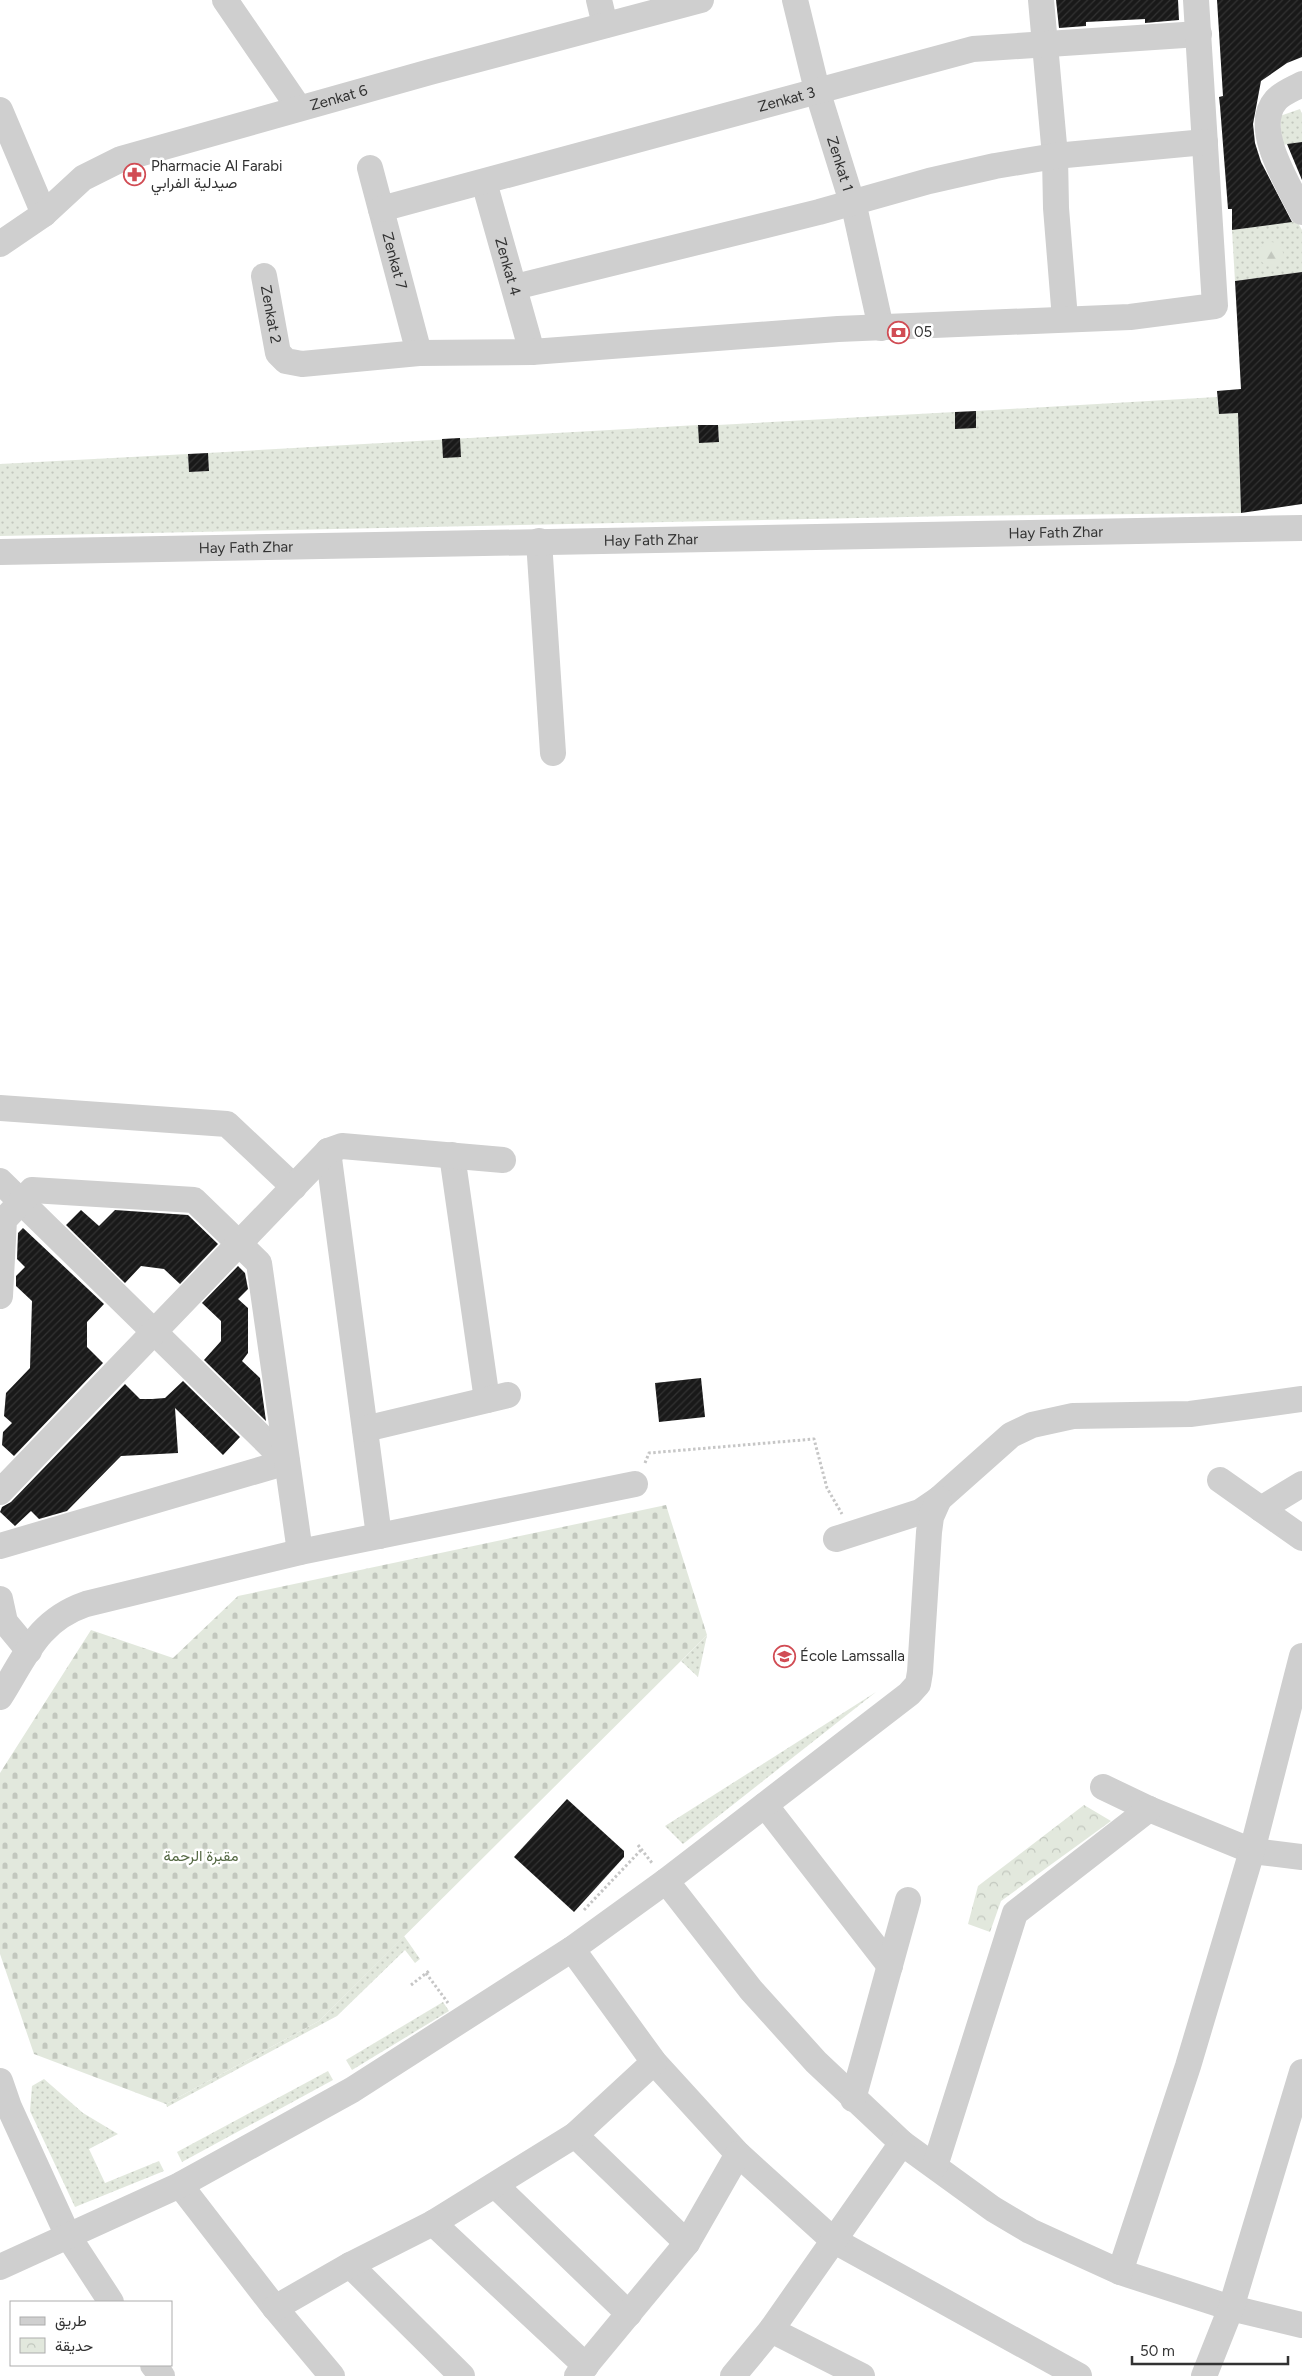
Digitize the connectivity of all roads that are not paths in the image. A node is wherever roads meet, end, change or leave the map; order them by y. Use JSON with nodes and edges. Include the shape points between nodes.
{"nodes":[{"id":1,"x":225,"y":0,"type":"edge"},
{"id":2,"x":598,"y":0,"type":"edge"},
{"id":3,"x":701,"y":0,"type":"edge"},
{"id":4,"x":795,"y":0,"type":"edge"},
{"id":5,"x":1041,"y":0,"type":"edge"},
{"id":6,"x":1196,"y":0,"type":"edge"},
{"id":7,"x":605,"y":26,"type":"junction"},
{"id":8,"x":1198,"y":34,"type":"junction"},
{"id":9,"x":1044,"y":44,"type":"junction"},
{"id":10,"x":1302,"y":84,"type":"edge"},
{"id":11,"x":817,"y":90,"type":"junction"},
{"id":12,"x":299,"y":108,"type":"junction"},
{"id":13,"x":0,"y":110,"type":"edge"},
{"id":14,"x":1205,"y":142,"type":"junction"},
{"id":15,"x":1055,"y":156,"type":"junction"},
{"id":16,"x":370,"y":168,"type":"dead end"},
{"id":17,"x":484,"y":182,"type":"junction"},
{"id":18,"x":852,"y":202,"type":"junction"},
{"id":19,"x":381,"y":209,"type":"junction"},
{"id":20,"x":1302,"y":212,"type":"edge"},
{"id":21,"x":44,"y":214,"type":"junction"},
{"id":22,"x":0,"y":244,"type":"edge"},
{"id":23,"x":264,"y":276,"type":"dead end"},
{"id":24,"x":516,"y":287,"type":"junction"},
{"id":25,"x":1065,"y":318,"type":"junction"},
{"id":26,"x":881,"y":328,"type":"junction"},
{"id":27,"x":532,"y":352,"type":"junction"},
{"id":28,"x":419,"y":353,"type":"junction"},
{"id":29,"x":1302,"y":528,"type":"edge"},
{"id":30,"x":539,"y":542,"type":"junction"},
{"id":31,"x":0,"y":552,"type":"edge"},
{"id":32,"x":554,"y":753,"type":"dead end"},
{"id":33,"x":0,"y":1108,"type":"edge"},
{"id":34,"x":328,"y":1151,"type":"junction"},
{"id":35,"x":452,"y":1155,"type":"junction"},
{"id":36,"x":503,"y":1160,"type":"dead end"},
{"id":37,"x":0,"y":1181,"type":"edge"},
{"id":38,"x":294,"y":1187,"type":"junction"},
{"id":39,"x":21,"y":1202,"type":"junction"},
{"id":40,"x":239,"y":1244,"type":"junction"},
{"id":41,"x":0,"y":1296,"type":"edge"},
{"id":42,"x":154,"y":1332,"type":"junction"},
{"id":43,"x":1302,"y":1400,"type":"edge"},
{"id":44,"x":364,"y":1429,"type":"junction"},
{"id":45,"x":287,"y":1462,"type":"junction"},
{"id":46,"x":1220,"y":1480,"type":"dead end"},
{"id":47,"x":635,"y":1484,"type":"road end"},
{"id":48,"x":1302,"y":1484,"type":"edge"},
{"id":49,"x":0,"y":1492,"type":"edge"},
{"id":50,"x":939,"y":1498,"type":"junction"},
{"id":51,"x":1261,"y":1509,"type":"junction"},
{"id":52,"x":378,"y":1536,"type":"junction"},
{"id":53,"x":844,"y":1536,"type":"road end"},
{"id":54,"x":1302,"y":1538,"type":"edge"},
{"id":55,"x":0,"y":1546,"type":"edge"},
{"id":56,"x":300,"y":1552,"type":"junction"},
{"id":57,"x":0,"y":1599,"type":"edge"},
{"id":58,"x":29,"y":1651,"type":"junction"},
{"id":59,"x":1302,"y":1656,"type":"edge"},
{"id":60,"x":0,"y":1697,"type":"edge"},
{"id":61,"x":1103,"y":1787,"type":"dead end"},
{"id":62,"x":765,"y":1805,"type":"junction"},
{"id":63,"x":1149,"y":1809,"type":"junction"},
{"id":64,"x":1252,"y":1850,"type":"junction"},
{"id":65,"x":1302,"y":1857,"type":"edge"},
{"id":66,"x":666,"y":1881,"type":"junction"},
{"id":67,"x":908,"y":1900,"type":"dead end"},
{"id":68,"x":572,"y":1949,"type":"junction"},
{"id":69,"x":890,"y":1966,"type":"junction"},
{"id":70,"x":654,"y":2062,"type":"junction"},
{"id":71,"x":0,"y":2081,"type":"edge"},
{"id":72,"x":1301,"y":2081,"type":"edge"},
{"id":73,"x":854,"y":2099,"type":"junction"},
{"id":74,"x":4,"y":2109,"type":"edge"},
{"id":75,"x":576,"y":2135,"type":"junction"},
{"id":76,"x":902,"y":2143,"type":"junction"},
{"id":77,"x":738,"y":2154,"type":"junction"},
{"id":78,"x":934,"y":2166,"type":"junction"},
{"id":79,"x":180,"y":2185,"type":"junction"},
{"id":80,"x":496,"y":2186,"type":"junction"},
{"id":81,"x":433,"y":2223,"type":"junction"},
{"id":82,"x":68,"y":2236,"type":"junction"},
{"id":83,"x":834,"y":2240,"type":"junction"},
{"id":84,"x":687,"y":2243,"type":"junction"},
{"id":85,"x":350,"y":2265,"type":"junction"},
{"id":86,"x":0,"y":2267,"type":"edge"},
{"id":87,"x":1120,"y":2272,"type":"junction"},
{"id":88,"x":109,"y":2301,"type":"edge"},
{"id":89,"x":275,"y":2308,"type":"junction"},
{"id":90,"x":1231,"y":2308,"type":"junction"},
{"id":91,"x":629,"y":2314,"type":"junction"},
{"id":92,"x":1302,"y":2326,"type":"edge"},
{"id":93,"x":771,"y":2330,"type":"junction"},
{"id":94,"x":154,"y":2366,"type":"edge"},
{"id":95,"x":582,"y":2371,"type":"edge"},
{"id":96,"x":162,"y":2376,"type":"edge"},
{"id":97,"x":332,"y":2376,"type":"edge"},
{"id":98,"x":462,"y":2376,"type":"edge"},
{"id":99,"x":733,"y":2376,"type":"edge"},
{"id":100,"x":862,"y":2376,"type":"edge"},
{"id":101,"x":1079,"y":2376,"type":"edge"},
{"id":102,"x":1204,"y":2376,"type":"edge"}],
"edges":[{"from":1,"to":12,"type":"street"},
{"from":2,"to":7,"type":"street"},
{"from":3,"to":7,"type":"street","name":"Zenkat 6"},
{"from":4,"to":11,"type":"street","name":"Zenkat 1"},
{"from":5,"to":9,"type":"street"},
{"from":6,"to":8,"type":"street"},
{"from":7,"to":12,"type":"street","name":"Zenkat 6"},
{"from":8,"to":9,"type":"street","name":"Zenkat 3"},
{"from":8,"to":14,"type":"street"},
{"from":9,"to":11,"type":"street","name":"Zenkat 3","via":[[973,49]]},
{"from":9,"to":15,"type":"street"},
{"from":10,"to":20,"type":"street","via":[[1280,97],[1271,107],[1268,139]]},
{"from":11,"to":17,"type":"street","name":"Zenkat 3"},
{"from":11,"to":18,"type":"street","name":"Zenkat 1"},
{"from":12,"to":21,"type":"street","name":"Zenkat 6","via":[[121,159],[83,178]]},
{"from":13,"to":21,"type":"street"},
{"from":14,"to":15,"type":"street"},
{"from":14,"to":25,"type":"street","via":[[1215,306],[1130,317]]},
{"from":15,"to":18,"type":"street","via":[[961,173]]},
{"from":15,"to":25,"type":"street"},
{"from":16,"to":19,"type":"street","name":"Zenkat 7"},
{"from":17,"to":19,"type":"street","name":"Zenkat 3"},
{"from":17,"to":24,"type":"street","name":"Zenkat 4"},
{"from":18,"to":24,"type":"street"},
{"from":18,"to":26,"type":"street","name":"Zenkat 1"},
{"from":19,"to":28,"type":"street","name":"Zenkat 7"},
{"from":21,"to":22,"type":"street","name":"Zenkat 6"},
{"from":23,"to":28,"type":"street","name":"Zenkat 2","via":[[278,353],[286,362],[302,364]]},
{"from":24,"to":27,"type":"street","name":"Zenkat 4"},
{"from":25,"to":26,"type":"street"},
{"from":26,"to":27,"type":"street"},
{"from":27,"to":28,"type":"street"},
{"from":29,"to":30,"type":"street","name":"Hay Fath Zhar"},
{"from":30,"to":31,"type":"street","name":"Hay Fath Zhar"},
{"from":30,"to":32,"type":"street"},
{"from":33,"to":38,"type":"street","via":[[227,1124]]},
{"from":34,"to":35,"type":"street","via":[[342,1146]]},
{"from":34,"to":38,"type":"street"},
{"from":34,"to":44,"type":"street"},
{"from":35,"to":36,"type":"street"},
{"from":35,"to":44,"type":"street","via":[[498,1398]]},
{"from":37,"to":39,"type":"street"},
{"from":38,"to":40,"type":"street"},
{"from":39,"to":40,"type":"street","via":[[32,1190],[194,1200]]},
{"from":39,"to":41,"type":"street","via":[[4,1220]]},
{"from":39,"to":42,"type":"street"},
{"from":40,"to":42,"type":"street"},
{"from":40,"to":45,"type":"street","via":[[259,1262]]},
{"from":42,"to":45,"type":"street"},
{"from":42,"to":49,"type":"street"},
{"from":43,"to":50,"type":"street","via":[[1190,1414],[1073,1416],[1032,1425],[1011,1435]]},
{"from":44,"to":52,"type":"street"},
{"from":45,"to":55,"type":"street"},
{"from":45,"to":56,"type":"street"},
{"from":46,"to":51,"type":"street"},
{"from":47,"to":52,"type":"street"},
{"from":48,"to":51,"type":"street"},
{"from":50,"to":53,"type":"street","via":[[920,1512]]},
{"from":50,"to":62,"type":"street","via":[[928,1532],[918,1684]]},
{"from":51,"to":54,"type":"street"},
{"from":52,"to":56,"type":"street"},
{"from":56,"to":58,"type":"street","via":[[66,1611],[40,1633]]},
{"from":57,"to":58,"type":"street","via":[[6,1622]]},
{"from":58,"to":60,"type":"street"},
{"from":59,"to":64,"type":"street"},
{"from":61,"to":63,"type":"street"},
{"from":62,"to":66,"type":"street"},
{"from":62,"to":69,"type":"street"},
{"from":63,"to":64,"type":"street"},
{"from":63,"to":78,"type":"street","via":[[1015,1913]]},
{"from":64,"to":65,"type":"street"},
{"from":64,"to":87,"type":"street","via":[[1188,2066]]},
{"from":66,"to":68,"type":"street"},
{"from":66,"to":73,"type":"street","via":[[751,1990]]},
{"from":67,"to":69,"type":"street"},
{"from":68,"to":70,"type":"street"},
{"from":68,"to":79,"type":"street","via":[[352,2090]]},
{"from":69,"to":73,"type":"street"},
{"from":70,"to":75,"type":"street"},
{"from":70,"to":77,"type":"street"},
{"from":71,"to":74,"type":"street"},
{"from":72,"to":90,"type":"street"},
{"from":73,"to":76,"type":"street"},
{"from":74,"to":82,"type":"street"},
{"from":75,"to":80,"type":"street"},
{"from":75,"to":84,"type":"street"},
{"from":76,"to":78,"type":"street"},
{"from":76,"to":83,"type":"street"},
{"from":77,"to":83,"type":"street"},
{"from":77,"to":84,"type":"street"},
{"from":78,"to":87,"type":"street","via":[[993,2209],[1030,2231]]},
{"from":79,"to":82,"type":"street"},
{"from":79,"to":89,"type":"street"},
{"from":80,"to":81,"type":"street"},
{"from":80,"to":91,"type":"street"},
{"from":81,"to":85,"type":"street"},
{"from":81,"to":95,"type":"street"},
{"from":82,"to":86,"type":"street"},
{"from":82,"to":88,"type":"street"},
{"from":83,"to":93,"type":"street"},
{"from":83,"to":101,"type":"street"},
{"from":84,"to":91,"type":"street"},
{"from":85,"to":89,"type":"street"},
{"from":85,"to":98,"type":"street"},
{"from":87,"to":90,"type":"street"},
{"from":89,"to":97,"type":"street"},
{"from":90,"to":92,"type":"street"},
{"from":90,"to":102,"type":"street"},
{"from":91,"to":95,"type":"street"},
{"from":93,"to":99,"type":"street"},
{"from":93,"to":100,"type":"street"},
{"from":94,"to":96,"type":"street"}]}
